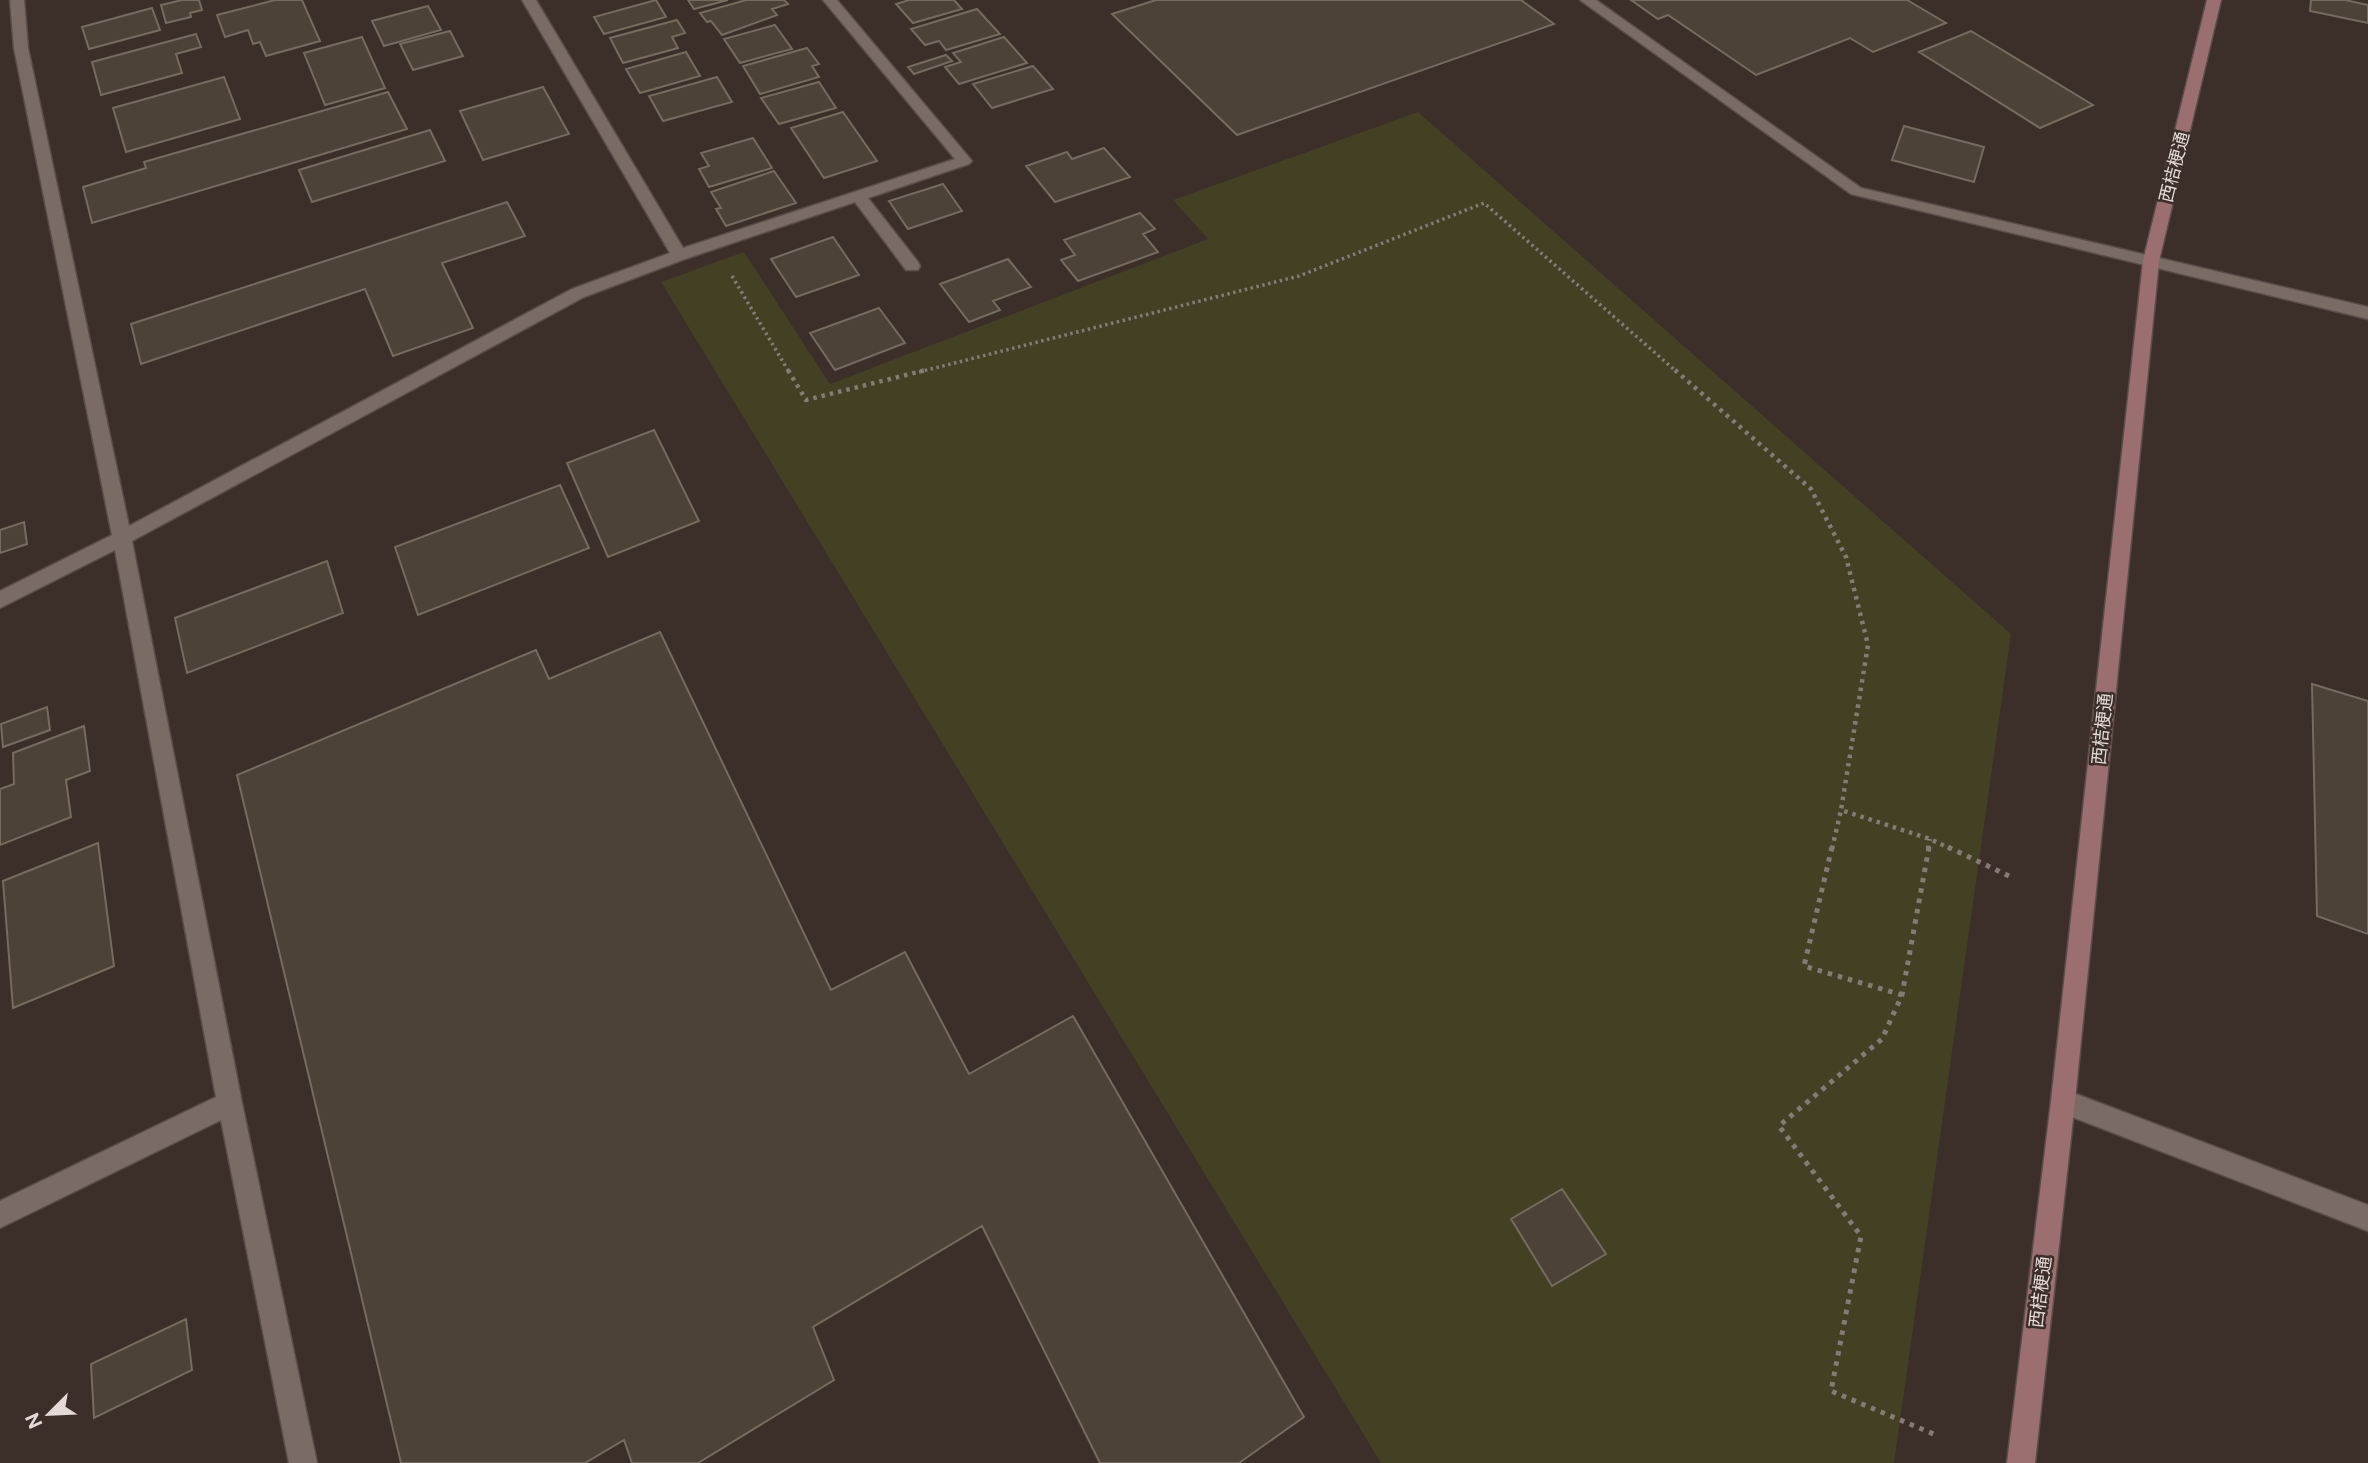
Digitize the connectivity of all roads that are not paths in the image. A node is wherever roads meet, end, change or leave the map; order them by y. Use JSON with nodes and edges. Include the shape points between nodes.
{"nodes":[{"id":1,"x":17,"y":0,"type":"edge"},
{"id":2,"x":529,"y":0,"type":"edge"},
{"id":3,"x":830,"y":0,"type":"edge"},
{"id":4,"x":1587,"y":0,"type":"edge"},
{"id":5,"x":2214,"y":0,"type":"edge"},
{"id":6,"x":858,"y":196,"type":"junction"},
{"id":7,"x":679,"y":255,"type":"junction"},
{"id":8,"x":2151,"y":261,"type":"junction"},
{"id":9,"x":912,"y":267,"type":"dead end"},
{"id":10,"x":2368,"y":313,"type":"edge"},
{"id":11,"x":122,"y":538,"type":"junction"},
{"id":12,"x":0,"y":600,"type":"edge"},
{"id":13,"x":2063,"y":1101,"type":"junction"},
{"id":14,"x":230,"y":1103,"type":"junction"},
{"id":15,"x":0,"y":1215,"type":"edge"},
{"id":16,"x":2368,"y":1218,"type":"edge"},
{"id":17,"x":303,"y":1463,"type":"edge"},
{"id":18,"x":2021,"y":1463,"type":"edge"}],
"edges":[{"from":1,"to":11,"type":"street","via":[[21,48]]},
{"from":2,"to":7,"type":"street"},
{"from":3,"to":6,"type":"street","via":[[964,161]]},
{"from":4,"to":8,"type":"street","via":[[1856,191]]},
{"from":5,"to":8,"type":"street","name":"西桔梗通"},
{"from":6,"to":7,"type":"street"},
{"from":6,"to":9,"type":"street"},
{"from":7,"to":11,"type":"street","via":[[544,310]]},
{"from":8,"to":10,"type":"street"},
{"from":8,"to":13,"type":"street","name":"西桔梗通"},
{"from":11,"to":12,"type":"street"},
{"from":11,"to":14,"type":"street"},
{"from":13,"to":16,"type":"street"},
{"from":13,"to":18,"type":"street","name":"西桔梗通"},
{"from":14,"to":15,"type":"street"},
{"from":14,"to":17,"type":"street"}]}
